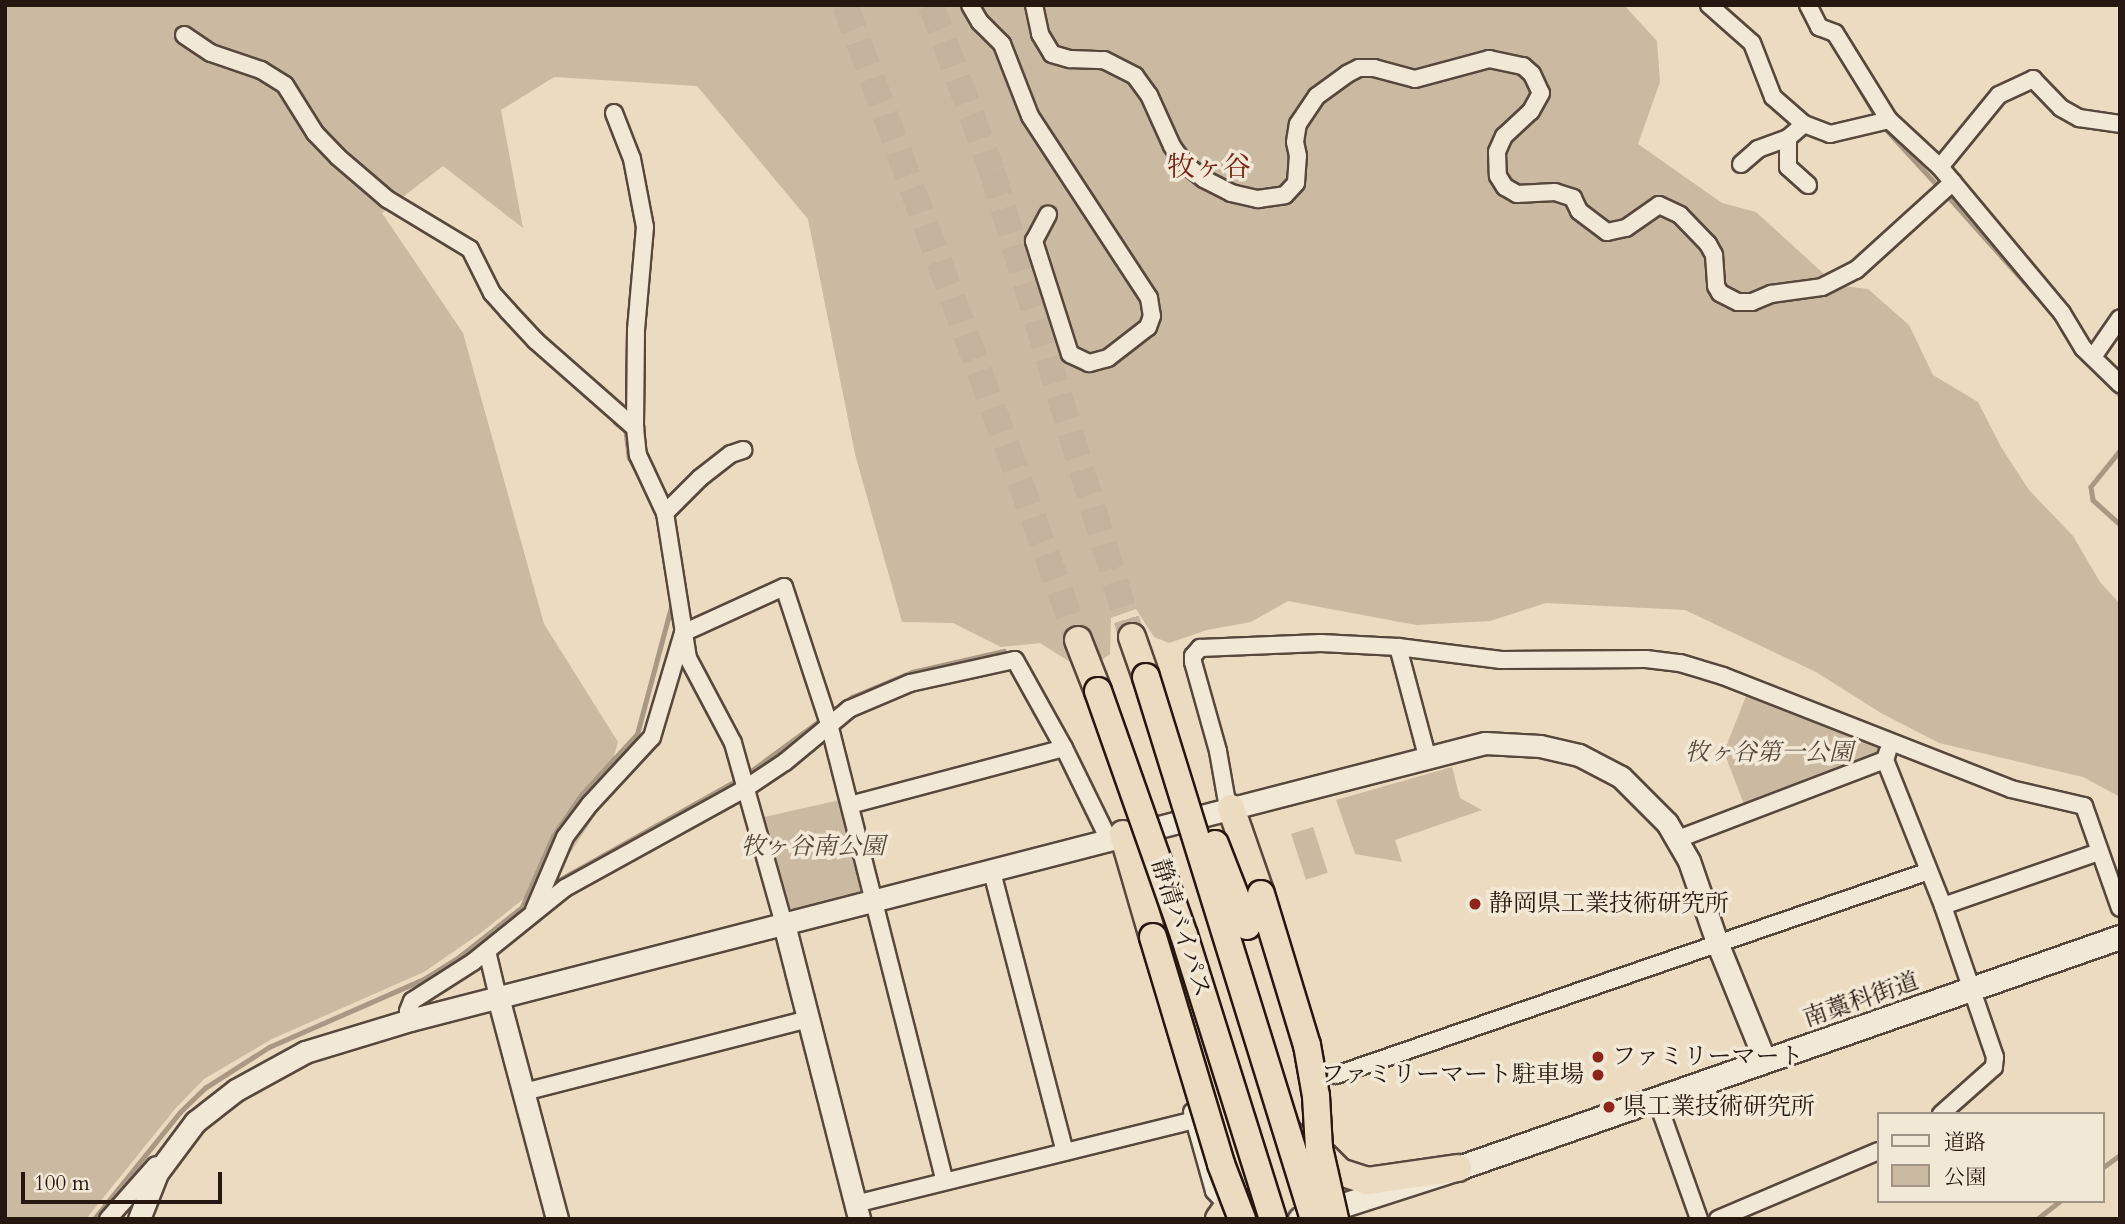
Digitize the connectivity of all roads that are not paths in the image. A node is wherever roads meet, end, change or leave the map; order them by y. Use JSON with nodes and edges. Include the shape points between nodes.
{"nodes":[{"id":1,"x":970,"y":5,"type":"edge"},
{"id":2,"x":1034,"y":5,"type":"edge"},
{"id":3,"x":1709,"y":5,"type":"edge"},
{"id":4,"x":1808,"y":5,"type":"edge"},
{"id":5,"x":184,"y":35,"type":"dead end"},
{"id":6,"x":614,"y":113,"type":"dead end"},
{"id":7,"x":1889,"y":120,"type":"junction"},
{"id":8,"x":1804,"y":124,"type":"junction"},
{"id":9,"x":2120,"y":124,"type":"edge"},
{"id":10,"x":1788,"y":138,"type":"junction"},
{"id":11,"x":1741,"y":164,"type":"dead end"},
{"id":12,"x":1940,"y":167,"type":"junction"},
{"id":13,"x":1950,"y":184,"type":"junction"},
{"id":14,"x":1808,"y":185,"type":"dead end"},
{"id":15,"x":1048,"y":215,"type":"dead end"},
{"id":16,"x":2120,"y":318,"type":"edge"},
{"id":17,"x":2093,"y":357,"type":"junction"},
{"id":18,"x":2120,"y":384,"type":"edge"},
{"id":19,"x":635,"y":428,"type":"junction"},
{"id":20,"x":743,"y":450,"type":"dead end"},
{"id":21,"x":665,"y":513,"type":"junction"},
{"id":22,"x":683,"y":633,"type":"junction"},
{"id":23,"x":1132,"y":636,"type":"tunnel mouth"},
{"id":24,"x":1078,"y":640,"type":"tunnel mouth"},
{"id":25,"x":1398,"y":647,"type":"junction"},
{"id":26,"x":1146,"y":677,"type":"junction"},
{"id":27,"x":1098,"y":691,"type":"junction"},
{"id":28,"x":829,"y":724,"type":"junction"},
{"id":29,"x":1891,"y":741,"type":"junction"},
{"id":30,"x":1064,"y":748,"type":"junction"},
{"id":31,"x":1427,"y":756,"type":"junction"},
{"id":32,"x":1885,"y":760,"type":"junction"},
{"id":33,"x":746,"y":788,"type":"junction"},
{"id":34,"x":850,"y":805,"type":"junction"},
{"id":35,"x":1230,"y":808,"type":"junction"},
{"id":36,"x":1116,"y":836,"type":"junction"},
{"id":37,"x":1678,"y":839,"type":"junction"},
{"id":38,"x":2099,"y":852,"type":"junction"},
{"id":39,"x":1929,"y":871,"type":"junction"},
{"id":40,"x":992,"y":872,"type":"junction"},
{"id":41,"x":1141,"y":899,"type":"junction"},
{"id":42,"x":875,"y":903,"type":"junction"},
{"id":43,"x":1943,"y":906,"type":"junction"},
{"id":44,"x":2120,"y":908,"type":"edge"},
{"id":45,"x":534,"y":911,"type":"junction"},
{"id":46,"x":784,"y":924,"type":"junction"},
{"id":47,"x":2120,"y":937,"type":"edge"},
{"id":48,"x":1162,"y":941,"type":"junction"},
{"id":49,"x":1718,"y":945,"type":"junction"},
{"id":50,"x":487,"y":951,"type":"junction"},
{"id":51,"x":1972,"y":989,"type":"junction"},
{"id":52,"x":498,"y":998,"type":"junction"},
{"id":53,"x":809,"y":1019,"type":"junction"},
{"id":54,"x":410,"y":1020,"type":"junction"},
{"id":55,"x":1765,"y":1061,"type":"junction"},
{"id":56,"x":1336,"y":1075,"type":"dead end"},
{"id":57,"x":524,"y":1093,"type":"junction"},
{"id":58,"x":1656,"y":1098,"type":"junction"},
{"id":59,"x":1943,"y":1112,"type":"edge"},
{"id":60,"x":1194,"y":1120,"type":"junction"},
{"id":61,"x":195,"y":1122,"type":"junction"},
{"id":62,"x":1065,"y":1152,"type":"junction"},
{"id":63,"x":1876,"y":1152,"type":"edge"},
{"id":64,"x":1324,"y":1156,"type":"junction"},
{"id":65,"x":1458,"y":1168,"type":"junction"},
{"id":66,"x":944,"y":1180,"type":"junction"},
{"id":67,"x":857,"y":1211,"type":"edge"},
{"id":68,"x":1340,"y":1215,"type":"edge"},
{"id":69,"x":1235,"y":1216,"type":"edge"},
{"id":70,"x":108,"y":1219,"type":"edge"},
{"id":71,"x":139,"y":1219,"type":"edge"},
{"id":72,"x":557,"y":1219,"type":"edge"},
{"id":73,"x":1273,"y":1219,"type":"edge"},
{"id":74,"x":1300,"y":1219,"type":"edge"},
{"id":75,"x":1314,"y":1219,"type":"edge"},
{"id":76,"x":1699,"y":1219,"type":"edge"},
{"id":77,"x":1718,"y":1219,"type":"edge"}],
"edges":[{"from":1,"to":15,"type":"street","via":[[1002,44],[1030,116],[1149,298],[1152,316],[1148,327],[1108,358],[1089,363],[1070,355],[1034,241]]},
{"from":2,"to":13,"type":"street","via":[[1040,34],[1052,54],[1104,60],[1135,76],[1184,163],[1203,179],[1249,197],[1273,199],[1285,195],[1296,183],[1298,124],[1317,96],[1346,74],[1374,68],[1415,79],[1489,59],[1523,66],[1541,93],[1531,111],[1504,136],[1497,152],[1498,176],[1505,187],[1517,194],[1555,192],[1573,198],[1579,211],[1607,232],[1626,228],[1660,205],[1680,215],[1709,244],[1716,286],[1738,302],[1822,287],[1856,270]]},
{"from":3,"to":8,"type":"street","via":[[1752,43],[1773,97]]},
{"from":4,"to":7,"type":"street","via":[[1819,27],[1835,33]]},
{"from":5,"to":19,"type":"street","via":[[211,53],[261,70],[285,85],[315,133],[338,157],[387,199],[470,249],[492,293],[508,311]]},
{"from":6,"to":19,"type":"street","via":[[632,159],[645,227],[636,330]]},
{"from":7,"to":8,"type":"street","via":[[1830,134]]},
{"from":7,"to":12,"type":"street"},
{"from":8,"to":10,"type":"street"},
{"from":9,"to":12,"type":"street","via":[[2079,118],[2033,79],[1999,95]]},
{"from":10,"to":11,"type":"street","via":[[1758,149]]},
{"from":10,"to":14,"type":"street","via":[[1787,167]]},
{"from":12,"to":13,"type":"street"},
{"from":13,"to":17,"type":"street","via":[[2062,313]]},
{"from":16,"to":17,"type":"street"},
{"from":17,"to":18,"type":"street"},
{"from":19,"to":21,"type":"street","via":[[642,466]]},
{"from":20,"to":21,"type":"street","via":[[700,478]]},
{"from":21,"to":22,"type":"street"},
{"from":22,"to":28,"type":"street","via":[[784,587]]},
{"from":22,"to":33,"type":"street","via":[[698,681],[733,743]]},
{"from":22,"to":45,"type":"street","via":[[652,737],[565,836]]},
{"from":23,"to":26,"type":"highway","name":"静清バイパス"},
{"from":24,"to":27,"type":"highway","name":"静清バイパス"},
{"from":25,"to":29,"type":"street","via":[[1501,660],[1680,663]]},
{"from":25,"to":31,"type":"street"},
{"from":25,"to":35,"type":"street","via":[[1259,643],[1195,651]]},
{"from":26,"to":64,"type":"highway","bridge":true,"via":[[1247,926]]},
{"from":26,"to":75,"type":"highway","name":"静清バイパス","bridge":true},
{"from":27,"to":48,"type":"highway","bridge":true,"via":[[1143,838]]},
{"from":27,"to":73,"type":"highway","name":"静清バイパス","bridge":true,"via":[[1147,823]]},
{"from":28,"to":30,"type":"street","via":[[849,709],[910,682],[1009,659],[1019,663]]},
{"from":28,"to":33,"type":"street"},
{"from":28,"to":34,"type":"street"},
{"from":29,"to":32,"type":"street"},
{"from":29,"to":38,"type":"street","via":[[2011,789],[2084,806]]},
{"from":30,"to":34,"type":"street"},
{"from":30,"to":36,"type":"street"},
{"from":31,"to":35,"type":"street"},
{"from":31,"to":37,"type":"street","via":[[1465,746],[1504,743],[1579,755],[1621,777]]},
{"from":32,"to":37,"type":"street"},
{"from":32,"to":39,"type":"street"},
{"from":33,"to":45,"type":"street","via":[[565,888]]},
{"from":33,"to":46,"type":"street"},
{"from":34,"to":42,"type":"street"},
{"from":35,"to":36,"type":"street"},
{"from":35,"to":68,"type":"highway","bridge":true,"via":[[1262,894],[1307,1045],[1320,1148]]},
{"from":36,"to":40,"type":"street"},
{"from":36,"to":41,"type":"highway"},
{"from":37,"to":49,"type":"street"},
{"from":38,"to":43,"type":"street"},
{"from":38,"to":44,"type":"street"},
{"from":39,"to":43,"type":"street"},
{"from":39,"to":49,"type":"street"},
{"from":40,"to":42,"type":"street"},
{"from":40,"to":62,"type":"street"},
{"from":41,"to":48,"type":"highway"},
{"from":41,"to":60,"type":"street","via":[[1138,923]]},
{"from":42,"to":46,"type":"street"},
{"from":42,"to":66,"type":"street"},
{"from":43,"to":51,"type":"street"},
{"from":45,"to":50,"type":"street"},
{"from":46,"to":52,"type":"street"},
{"from":46,"to":53,"type":"street"},
{"from":47,"to":51,"type":"main road","name":"南藁科街道"},
{"from":48,"to":69,"type":"highway","bridge":true},
{"from":48,"to":69,"type":"highway","via":[[1237,1174]]},
{"from":49,"to":55,"type":"street"},
{"from":49,"to":56,"type":"street"},
{"from":50,"to":52,"type":"street"},
{"from":50,"to":54,"type":"street","via":[[412,1001]]},
{"from":51,"to":55,"type":"main road","name":"南藁科街道"},
{"from":51,"to":59,"type":"street","via":[[1996,1063]]},
{"from":52,"to":54,"type":"street"},
{"from":52,"to":57,"type":"street"},
{"from":53,"to":57,"type":"street"},
{"from":53,"to":67,"type":"street"},
{"from":54,"to":61,"type":"street","via":[[305,1052],[236,1090]]},
{"from":55,"to":58,"type":"main road","name":"南藁科街道"},
{"from":57,"to":72,"type":"street"},
{"from":58,"to":65,"type":"main road","name":"南藁科街道"},
{"from":58,"to":76,"type":"street"},
{"from":60,"to":62,"type":"street"},
{"from":60,"to":69,"type":"street","via":[[1214,1191]]},
{"from":61,"to":70,"type":"street"},
{"from":61,"to":71,"type":"street","via":[[156,1174]]},
{"from":62,"to":66,"type":"street"},
{"from":63,"to":77,"type":"street"},
{"from":64,"to":65,"type":"highway","via":[[1340,1172],[1367,1181]]},
{"from":64,"to":68,"type":"highway"},
{"from":65,"to":68,"type":"main road","name":"南藁科街道"},
{"from":66,"to":67,"type":"street"},
{"from":68,"to":74,"type":"main road","name":"南藁科街道"}]}
